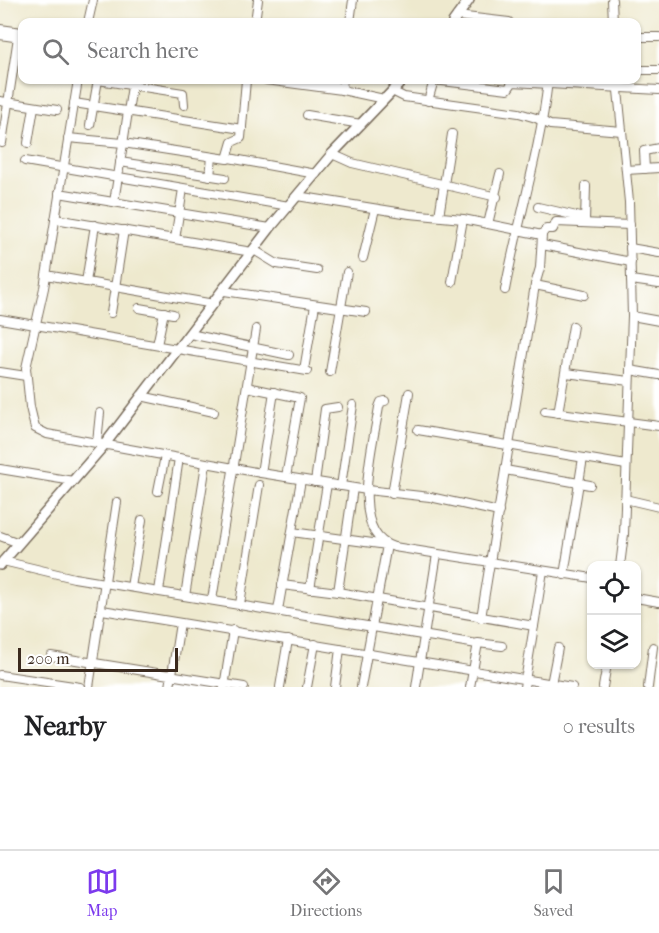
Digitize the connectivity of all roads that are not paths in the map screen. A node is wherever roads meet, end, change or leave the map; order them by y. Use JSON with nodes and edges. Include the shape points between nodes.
{"nodes":[{"id":1,"x":93,"y":0,"type":"edge"},
{"id":2,"x":258,"y":0,"type":"edge"},
{"id":3,"x":353,"y":0,"type":"edge"},
{"id":4,"x":469,"y":0,"type":"edge"},
{"id":5,"x":612,"y":0,"type":"edge"},
{"id":6,"x":89,"y":18,"type":"edge"},
{"id":7,"x":256,"y":18,"type":"edge"},
{"id":8,"x":351,"y":18,"type":"edge"},
{"id":9,"x":456,"y":18,"type":"edge"},
{"id":10,"x":613,"y":18,"type":"edge"},
{"id":11,"x":0,"y":29,"type":"edge"},
{"id":12,"x":0,"y":35,"type":"edge"},
{"id":13,"x":18,"y":35,"type":"edge"},
{"id":14,"x":18,"y":36,"type":"edge"},
{"id":15,"x":641,"y":36,"type":"edge"},
{"id":16,"x":659,"y":38,"type":"edge"},
{"id":17,"x":18,"y":48,"type":"edge"},
{"id":18,"x":641,"y":70,"type":"edge"},
{"id":19,"x":659,"y":70,"type":"edge"},
{"id":20,"x":77,"y":84,"type":"edge"},
{"id":21,"x":97,"y":84,"type":"edge"},
{"id":22,"x":121,"y":84,"type":"edge"},
{"id":23,"x":246,"y":84,"type":"edge"},
{"id":24,"x":296,"y":84,"type":"edge"},
{"id":25,"x":332,"y":84,"type":"edge"},
{"id":26,"x":343,"y":84,"type":"edge"},
{"id":27,"x":399,"y":84,"type":"edge"},
{"id":28,"x":433,"y":84,"type":"edge"},
{"id":29,"x":467,"y":84,"type":"edge"},
{"id":30,"x":512,"y":84,"type":"edge"},
{"id":31,"x":548,"y":84,"type":"edge"},
{"id":32,"x":571,"y":84,"type":"edge"},
{"id":33,"x":618,"y":84,"type":"edge"},
{"id":34,"x":132,"y":86,"type":"junction"},
{"id":35,"x":618,"y":88,"type":"junction"},
{"id":36,"x":342,"y":90,"type":"junction"},
{"id":37,"x":659,"y":90,"type":"edge"},
{"id":38,"x":392,"y":92,"type":"junction"},
{"id":39,"x":384,"y":99,"type":"junction"},
{"id":40,"x":428,"y":101,"type":"junction"},
{"id":41,"x":4,"y":102,"type":"edge"},
{"id":42,"x":74,"y":103,"type":"junction"},
{"id":43,"x":184,"y":105,"type":"dead end"},
{"id":44,"x":93,"y":106,"type":"junction"},
{"id":45,"x":34,"y":107,"type":"junction"},
{"id":46,"x":57,"y":110,"type":"dead end"},
{"id":47,"x":128,"y":111,"type":"junction"},
{"id":48,"x":307,"y":115,"type":"dead end"},
{"id":49,"x":543,"y":121,"type":"junction"},
{"id":50,"x":361,"y":124,"type":"junction"},
{"id":51,"x":90,"y":125,"type":"dead end"},
{"id":52,"x":242,"y":129,"type":"junction"},
{"id":53,"x":622,"y":131,"type":"junction"},
{"id":54,"x":452,"y":134,"type":"dead end"},
{"id":55,"x":68,"y":138,"type":"junction"},
{"id":56,"x":123,"y":142,"type":"junction"},
{"id":57,"x":1,"y":143,"type":"edge"},
{"id":58,"x":28,"y":143,"type":"dead end"},
{"id":59,"x":12,"y":145,"type":"dead end"},
{"id":60,"x":659,"y":148,"type":"edge"},
{"id":61,"x":332,"y":154,"type":"junction"},
{"id":62,"x":212,"y":157,"type":"junction"},
{"id":63,"x":229,"y":158,"type":"junction"},
{"id":64,"x":25,"y":161,"type":"dead end"},
{"id":65,"x":120,"y":162,"type":"junction"},
{"id":66,"x":63,"y":168,"type":"junction"},
{"id":67,"x":659,"y":168,"type":"edge"},
{"id":68,"x":645,"y":169,"type":"junction"},
{"id":69,"x":626,"y":170,"type":"junction"},
{"id":70,"x":315,"y":174,"type":"junction"},
{"id":71,"x":500,"y":174,"type":"dead end"},
{"id":72,"x":210,"y":176,"type":"junction"},
{"id":73,"x":117,"y":178,"type":"junction"},
{"id":74,"x":225,"y":178,"type":"dead end"},
{"id":75,"x":444,"y":185,"type":"junction"},
{"id":76,"x":586,"y":186,"type":"dead end"},
{"id":77,"x":183,"y":189,"type":"junction"},
{"id":78,"x":59,"y":193,"type":"junction"},
{"id":79,"x":297,"y":196,"type":"junction"},
{"id":80,"x":497,"y":196,"type":"junction"},
{"id":81,"x":114,"y":202,"type":"junction"},
{"id":82,"x":290,"y":206,"type":"junction"},
{"id":83,"x":538,"y":207,"type":"dead end"},
{"id":84,"x":375,"y":209,"type":"junction"},
{"id":85,"x":180,"y":213,"type":"junction"},
{"id":86,"x":439,"y":216,"type":"junction"},
{"id":87,"x":55,"y":219,"type":"junction"},
{"id":88,"x":463,"y":219,"type":"junction"},
{"id":89,"x":585,"y":221,"type":"junction"},
{"id":90,"x":488,"y":224,"type":"junction"},
{"id":91,"x":95,"y":225,"type":"junction"},
{"id":92,"x":630,"y":225,"type":"junction"},
{"id":93,"x":270,"y":228,"type":"junction"},
{"id":94,"x":517,"y":228,"type":"junction"},
{"id":95,"x":124,"y":230,"type":"junction"},
{"id":96,"x":542,"y":234,"type":"junction"},
{"id":97,"x":175,"y":239,"type":"junction"},
{"id":98,"x":542,"y":245,"type":"junction"},
{"id":99,"x":630,"y":248,"type":"junction"},
{"id":100,"x":253,"y":251,"type":"junction"},
{"id":101,"x":659,"y":252,"type":"edge"},
{"id":102,"x":363,"y":258,"type":"dead end"},
{"id":103,"x":631,"y":262,"type":"junction"},
{"id":104,"x":317,"y":270,"type":"dead end"},
{"id":105,"x":347,"y":273,"type":"dead end"},
{"id":106,"x":46,"y":275,"type":"junction"},
{"id":107,"x":631,"y":280,"type":"junction"},
{"id":108,"x":86,"y":282,"type":"junction"},
{"id":109,"x":452,"y":282,"type":"dead end"},
{"id":110,"x":659,"y":284,"type":"edge"},
{"id":111,"x":535,"y":285,"type":"junction"},
{"id":112,"x":115,"y":287,"type":"junction"},
{"id":113,"x":505,"y":290,"type":"dead end"},
{"id":114,"x":224,"y":291,"type":"junction"},
{"id":115,"x":584,"y":295,"type":"dead end"},
{"id":116,"x":214,"y":304,"type":"junction"},
{"id":117,"x":315,"y":305,"type":"junction"},
{"id":118,"x":139,"y":308,"type":"dead end"},
{"id":119,"x":341,"y":309,"type":"junction"},
{"id":120,"x":164,"y":312,"type":"junction"},
{"id":121,"x":366,"y":312,"type":"dead end"},
{"id":122,"x":111,"y":313,"type":"dead end"},
{"id":123,"x":173,"y":314,"type":"dead end"},
{"id":124,"x":632,"y":316,"type":"junction"},
{"id":125,"x":0,"y":319,"type":"edge"},
{"id":126,"x":659,"y":321,"type":"edge"},
{"id":127,"x":34,"y":324,"type":"junction"},
{"id":128,"x":573,"y":326,"type":"dead end"},
{"id":129,"x":256,"y":329,"type":"dead end"},
{"id":130,"x":190,"y":333,"type":"junction"},
{"id":131,"x":157,"y":345,"type":"junction"},
{"id":132,"x":253,"y":348,"type":"junction"},
{"id":133,"x":177,"y":349,"type":"junction"},
{"id":134,"x":289,"y":355,"type":"dead end"},
{"id":135,"x":251,"y":362,"type":"junction"},
{"id":136,"x":630,"y":370,"type":"junction"},
{"id":137,"x":0,"y":372,"type":"edge"},
{"id":138,"x":330,"y":372,"type":"dead end"},
{"id":139,"x":566,"y":373,"type":"junction"},
{"id":140,"x":659,"y":375,"type":"edge"},
{"id":141,"x":26,"y":376,"type":"junction"},
{"id":142,"x":629,"y":381,"type":"junction"},
{"id":143,"x":247,"y":387,"type":"junction"},
{"id":144,"x":274,"y":392,"type":"junction"},
{"id":145,"x":409,"y":393,"type":"dead end"},
{"id":146,"x":141,"y":396,"type":"junction"},
{"id":147,"x":385,"y":401,"type":"dead end"},
{"id":148,"x":353,"y":405,"type":"dead end"},
{"id":149,"x":338,"y":407,"type":"dead end"},
{"id":150,"x":545,"y":411,"type":"dead end"},
{"id":151,"x":214,"y":412,"type":"dead end"},
{"id":152,"x":100,"y":413,"type":"dead end"},
{"id":153,"x":558,"y":413,"type":"junction"},
{"id":154,"x":627,"y":424,"type":"junction"},
{"id":155,"x":659,"y":426,"type":"edge"},
{"id":156,"x":418,"y":430,"type":"dead end"},
{"id":157,"x":101,"y":443,"type":"junction"},
{"id":158,"x":510,"y":446,"type":"junction"},
{"id":159,"x":165,"y":456,"type":"junction"},
{"id":160,"x":179,"y":458,"type":"junction"},
{"id":161,"x":583,"y":458,"type":"junction"},
{"id":162,"x":207,"y":464,"type":"junction"},
{"id":163,"x":626,"y":465,"type":"junction"},
{"id":164,"x":0,"y":469,"type":"edge"},
{"id":165,"x":234,"y":469,"type":"junction"},
{"id":166,"x":505,"y":470,"type":"junction"},
{"id":167,"x":261,"y":473,"type":"junction"},
{"id":168,"x":286,"y":477,"type":"junction"},
{"id":169,"x":301,"y":480,"type":"junction"},
{"id":170,"x":73,"y":481,"type":"junction"},
{"id":171,"x":315,"y":482,"type":"junction"},
{"id":172,"x":579,"y":483,"type":"junction"},
{"id":173,"x":327,"y":484,"type":"junction"},
{"id":174,"x":259,"y":485,"type":"dead end"},
{"id":175,"x":590,"y":485,"type":"dead end"},
{"id":176,"x":341,"y":486,"type":"junction"},
{"id":177,"x":353,"y":488,"type":"junction"},
{"id":178,"x":367,"y":490,"type":"junction"},
{"id":179,"x":158,"y":491,"type":"dead end"},
{"id":180,"x":392,"y":494,"type":"junction"},
{"id":181,"x":625,"y":500,"type":"junction"},
{"id":182,"x":117,"y":502,"type":"dead end"},
{"id":183,"x":659,"y":507,"type":"edge"},
{"id":184,"x":499,"y":512,"type":"junction"},
{"id":185,"x":142,"y":520,"type":"dead end"},
{"id":186,"x":292,"y":532,"type":"junction"},
{"id":187,"x":0,"y":536,"type":"edge"},
{"id":188,"x":319,"y":536,"type":"junction"},
{"id":189,"x":346,"y":540,"type":"junction"},
{"id":190,"x":19,"y":543,"type":"junction"},
{"id":191,"x":387,"y":545,"type":"junction"},
{"id":192,"x":437,"y":554,"type":"junction"},
{"id":193,"x":621,"y":561,"type":"edge"},
{"id":194,"x":2,"y":563,"type":"edge"},
{"id":195,"x":490,"y":563,"type":"junction"},
{"id":196,"x":543,"y":571,"type":"junction"},
{"id":197,"x":564,"y":575,"type":"junction"},
{"id":198,"x":587,"y":578,"type":"edge"},
{"id":199,"x":106,"y":582,"type":"junction"},
{"id":200,"x":282,"y":585,"type":"junction"},
{"id":201,"x":131,"y":587,"type":"junction"},
{"id":202,"x":310,"y":589,"type":"junction"},
{"id":203,"x":159,"y":591,"type":"junction"},
{"id":204,"x":338,"y":591,"type":"junction"},
{"id":205,"x":185,"y":596,"type":"junction"},
{"id":206,"x":375,"y":599,"type":"junction"},
{"id":207,"x":641,"y":599,"type":"edge"},
{"id":208,"x":212,"y":600,"type":"junction"},
{"id":209,"x":659,"y":602,"type":"edge"},
{"id":210,"x":240,"y":604,"type":"junction"},
{"id":211,"x":429,"y":608,"type":"junction"},
{"id":212,"x":102,"y":610,"type":"junction"},
{"id":213,"x":278,"y":610,"type":"junction"},
{"id":214,"x":482,"y":618,"type":"junction"},
{"id":215,"x":180,"y":623,"type":"junction"},
{"id":216,"x":371,"y":626,"type":"junction"},
{"id":217,"x":534,"y":626,"type":"junction"},
{"id":218,"x":233,"y":630,"type":"junction"},
{"id":219,"x":424,"y":636,"type":"junction"},
{"id":220,"x":288,"y":640,"type":"junction"},
{"id":221,"x":315,"y":644,"type":"junction"},
{"id":222,"x":477,"y":644,"type":"junction"},
{"id":223,"x":502,"y":646,"type":"dead end"},
{"id":224,"x":653,"y":647,"type":"dead end"},
{"id":225,"x":558,"y":648,"type":"dead end"},
{"id":226,"x":340,"y":649,"type":"junction"},
{"id":227,"x":367,"y":653,"type":"junction"},
{"id":228,"x":51,"y":656,"type":"dead end"},
{"id":229,"x":421,"y":662,"type":"junction"},
{"id":230,"x":93,"y":663,"type":"junction"},
{"id":231,"x":606,"y":669,"type":"edge"},
{"id":232,"x":472,"y":670,"type":"junction"},
{"id":233,"x":0,"y":675,"type":"edge"},
{"id":234,"x":172,"y":677,"type":"junction"},
{"id":235,"x":524,"y":683,"type":"edge"},
{"id":236,"x":197,"y":684,"type":"edge"},
{"id":237,"x":552,"y":684,"type":"junction"},
{"id":238,"x":224,"y":686,"type":"edge"},
{"id":239,"x":80,"y":687,"type":"edge"},
{"id":240,"x":89,"y":687,"type":"edge"},
{"id":241,"x":170,"y":687,"type":"edge"},
{"id":242,"x":244,"y":687,"type":"edge"},
{"id":243,"x":280,"y":687,"type":"edge"},
{"id":244,"x":307,"y":687,"type":"edge"},
{"id":245,"x":334,"y":687,"type":"edge"},
{"id":246,"x":362,"y":687,"type":"edge"},
{"id":247,"x":416,"y":687,"type":"edge"},
{"id":248,"x":470,"y":687,"type":"edge"},
{"id":249,"x":572,"y":687,"type":"edge"},
{"id":250,"x":603,"y":687,"type":"edge"},
{"id":251,"x":648,"y":687,"type":"edge"}],
"edges":[{"from":1,"to":6,"type":"street"},
{"from":2,"to":7,"type":"street"},
{"from":3,"to":8,"type":"street"},
{"from":4,"to":9,"type":"main road"},
{"from":5,"to":10,"type":"street"},
{"from":11,"to":13,"type":"street"},
{"from":12,"to":14,"type":"street"},
{"from":15,"to":16,"type":"street"},
{"from":17,"to":41,"type":"street"},
{"from":18,"to":19,"type":"street"},
{"from":20,"to":42,"type":"street"},
{"from":21,"to":44,"type":"street"},
{"from":22,"to":34,"type":"street"},
{"from":23,"to":52,"type":"street"},
{"from":24,"to":36,"type":"street"},
{"from":25,"to":36,"type":"street"},
{"from":26,"to":36,"type":"street"},
{"from":27,"to":38,"type":"main road"},
{"from":28,"to":40,"type":"street"},
{"from":29,"to":30,"type":"street","via":[[508,89]]},
{"from":31,"to":49,"type":"street"},
{"from":32,"to":35,"type":"street"},
{"from":33,"to":35,"type":"street"},
{"from":34,"to":43,"type":"street","via":[[183,93]]},
{"from":34,"to":47,"type":"street"},
{"from":35,"to":37,"type":"street"},
{"from":35,"to":53,"type":"street"},
{"from":36,"to":39,"type":"street"},
{"from":38,"to":39,"type":"main road"},
{"from":38,"to":40,"type":"street"},
{"from":39,"to":50,"type":"main road"},
{"from":40,"to":49,"type":"street","via":[[510,112]]},
{"from":41,"to":45,"type":"street"},
{"from":41,"to":57,"type":"street"},
{"from":42,"to":44,"type":"street"},
{"from":42,"to":55,"type":"street"},
{"from":44,"to":47,"type":"street"},
{"from":44,"to":51,"type":"street"},
{"from":45,"to":46,"type":"street"},
{"from":45,"to":58,"type":"street"},
{"from":47,"to":52,"type":"street"},
{"from":47,"to":56,"type":"street"},
{"from":48,"to":50,"type":"street"},
{"from":49,"to":53,"type":"street","via":[[569,128]]},
{"from":49,"to":94,"type":"street"},
{"from":50,"to":61,"type":"main road"},
{"from":52,"to":63,"type":"street","via":[[240,140],[232,142]]},
{"from":53,"to":69,"type":"street"},
{"from":54,"to":75,"type":"street"},
{"from":55,"to":56,"type":"street"},
{"from":55,"to":66,"type":"street"},
{"from":56,"to":62,"type":"street"},
{"from":56,"to":65,"type":"street"},
{"from":57,"to":59,"type":"street"},
{"from":60,"to":68,"type":"street","via":[[644,151]]},
{"from":61,"to":70,"type":"main road"},
{"from":61,"to":75,"type":"street","via":[[352,163]]},
{"from":62,"to":63,"type":"street"},
{"from":62,"to":72,"type":"street"},
{"from":63,"to":70,"type":"street"},
{"from":64,"to":66,"type":"street"},
{"from":65,"to":72,"type":"street"},
{"from":65,"to":73,"type":"street"},
{"from":66,"to":73,"type":"street"},
{"from":66,"to":78,"type":"street"},
{"from":67,"to":68,"type":"street"},
{"from":68,"to":69,"type":"street"},
{"from":69,"to":92,"type":"street"},
{"from":70,"to":79,"type":"main road"},
{"from":71,"to":80,"type":"street"},
{"from":72,"to":74,"type":"street"},
{"from":73,"to":77,"type":"street"},
{"from":73,"to":81,"type":"street"},
{"from":75,"to":80,"type":"street"},
{"from":75,"to":86,"type":"street"},
{"from":76,"to":89,"type":"street"},
{"from":77,"to":82,"type":"street"},
{"from":77,"to":85,"type":"street"},
{"from":78,"to":81,"type":"street"},
{"from":78,"to":87,"type":"street"},
{"from":79,"to":82,"type":"main road"},
{"from":79,"to":84,"type":"street"},
{"from":80,"to":90,"type":"street"},
{"from":81,"to":85,"type":"street"},
{"from":82,"to":93,"type":"main road"},
{"from":83,"to":89,"type":"street"},
{"from":84,"to":86,"type":"street"},
{"from":84,"to":102,"type":"street"},
{"from":85,"to":93,"type":"street"},
{"from":85,"to":97,"type":"street"},
{"from":86,"to":88,"type":"street"},
{"from":87,"to":91,"type":"street"},
{"from":87,"to":106,"type":"street"},
{"from":88,"to":90,"type":"street"},
{"from":88,"to":109,"type":"street"},
{"from":89,"to":92,"type":"street"},
{"from":89,"to":96,"type":"street","via":[[556,222],[553,229],[546,228]]},
{"from":90,"to":94,"type":"street"},
{"from":91,"to":95,"type":"street"},
{"from":91,"to":108,"type":"street"},
{"from":92,"to":99,"type":"street"},
{"from":93,"to":100,"type":"main road"},
{"from":94,"to":96,"type":"street"},
{"from":94,"to":113,"type":"street"},
{"from":95,"to":97,"type":"street"},
{"from":95,"to":112,"type":"street"},
{"from":96,"to":98,"type":"street"},
{"from":97,"to":100,"type":"street"},
{"from":98,"to":103,"type":"street"},
{"from":98,"to":111,"type":"street"},
{"from":99,"to":101,"type":"street"},
{"from":99,"to":103,"type":"street"},
{"from":100,"to":104,"type":"street","via":[[271,262]]},
{"from":100,"to":114,"type":"main road"},
{"from":103,"to":107,"type":"street"},
{"from":105,"to":119,"type":"street"},
{"from":106,"to":108,"type":"street"},
{"from":106,"to":127,"type":"street"},
{"from":107,"to":110,"type":"street"},
{"from":107,"to":124,"type":"street"},
{"from":108,"to":112,"type":"street"},
{"from":111,"to":115,"type":"street"},
{"from":111,"to":158,"type":"street"},
{"from":112,"to":116,"type":"street"},
{"from":112,"to":122,"type":"street"},
{"from":114,"to":116,"type":"main road"},
{"from":114,"to":117,"type":"street"},
{"from":116,"to":130,"type":"main road"},
{"from":117,"to":119,"type":"street"},
{"from":117,"to":135,"type":"street","via":[[306,370]]},
{"from":118,"to":120,"type":"street"},
{"from":119,"to":121,"type":"street"},
{"from":119,"to":138,"type":"street"},
{"from":120,"to":123,"type":"street"},
{"from":120,"to":131,"type":"street"},
{"from":124,"to":126,"type":"street"},
{"from":124,"to":136,"type":"street"},
{"from":125,"to":127,"type":"street"},
{"from":127,"to":131,"type":"street"},
{"from":127,"to":141,"type":"street"},
{"from":128,"to":139,"type":"street"},
{"from":129,"to":132,"type":"street"},
{"from":130,"to":132,"type":"street"},
{"from":130,"to":133,"type":"main road"},
{"from":131,"to":133,"type":"street"},
{"from":132,"to":134,"type":"street"},
{"from":132,"to":135,"type":"street"},
{"from":133,"to":135,"type":"street"},
{"from":133,"to":146,"type":"main road"},
{"from":135,"to":143,"type":"street"},
{"from":136,"to":140,"type":"street"},
{"from":136,"to":142,"type":"street"},
{"from":137,"to":141,"type":"street"},
{"from":139,"to":142,"type":"street"},
{"from":139,"to":153,"type":"street"},
{"from":141,"to":157,"type":"street","via":[[35,428],[47,434]]},
{"from":142,"to":154,"type":"street"},
{"from":143,"to":144,"type":"street"},
{"from":143,"to":165,"type":"street"},
{"from":144,"to":167,"type":"street"},
{"from":144,"to":168,"type":"street","via":[[300,399]]},
{"from":145,"to":180,"type":"street"},
{"from":146,"to":151,"type":"street"},
{"from":146,"to":157,"type":"main road"},
{"from":147,"to":178,"type":"street","via":[[379,407]]},
{"from":148,"to":176,"type":"street"},
{"from":149,"to":171,"type":"street","via":[[326,409]]},
{"from":150,"to":153,"type":"street"},
{"from":152,"to":157,"type":"street"},
{"from":153,"to":154,"type":"street"},
{"from":154,"to":155,"type":"street"},
{"from":154,"to":163,"type":"street"},
{"from":156,"to":158,"type":"street"},
{"from":157,"to":159,"type":"street"},
{"from":157,"to":170,"type":"main road"},
{"from":158,"to":161,"type":"street"},
{"from":158,"to":166,"type":"street"},
{"from":159,"to":160,"type":"street"},
{"from":159,"to":179,"type":"street"},
{"from":160,"to":162,"type":"street"},
{"from":160,"to":203,"type":"street"},
{"from":161,"to":163,"type":"street"},
{"from":161,"to":172,"type":"street"},
{"from":162,"to":165,"type":"street"},
{"from":162,"to":205,"type":"street"},
{"from":163,"to":181,"type":"street"},
{"from":164,"to":170,"type":"street"},
{"from":165,"to":167,"type":"street"},
{"from":165,"to":208,"type":"street"},
{"from":166,"to":172,"type":"street"},
{"from":166,"to":184,"type":"street"},
{"from":167,"to":168,"type":"street"},
{"from":168,"to":169,"type":"street"},
{"from":169,"to":171,"type":"street"},
{"from":169,"to":186,"type":"street"},
{"from":170,"to":190,"type":"main road"},
{"from":171,"to":173,"type":"street"},
{"from":172,"to":175,"type":"street"},
{"from":172,"to":197,"type":"street"},
{"from":173,"to":176,"type":"street"},
{"from":173,"to":188,"type":"street"},
{"from":174,"to":210,"type":"street"},
{"from":176,"to":177,"type":"street"},
{"from":177,"to":178,"type":"street"},
{"from":177,"to":189,"type":"street"},
{"from":178,"to":180,"type":"street"},
{"from":178,"to":191,"type":"street","via":[[370,524],[375,535]]},
{"from":180,"to":184,"type":"street","via":[[430,497]]},
{"from":181,"to":183,"type":"street"},
{"from":181,"to":193,"type":"street"},
{"from":182,"to":199,"type":"street"},
{"from":184,"to":195,"type":"street"},
{"from":185,"to":201,"type":"street"},
{"from":186,"to":188,"type":"street"},
{"from":186,"to":200,"type":"street"},
{"from":187,"to":190,"type":"street"},
{"from":188,"to":189,"type":"street"},
{"from":188,"to":202,"type":"street"},
{"from":189,"to":191,"type":"street"},
{"from":189,"to":204,"type":"street"},
{"from":190,"to":194,"type":"main road"},
{"from":191,"to":192,"type":"street"},
{"from":191,"to":206,"type":"street"},
{"from":192,"to":195,"type":"street"},
{"from":192,"to":211,"type":"street"},
{"from":194,"to":199,"type":"street"},
{"from":195,"to":196,"type":"street"},
{"from":195,"to":214,"type":"street"},
{"from":196,"to":197,"type":"street"},
{"from":196,"to":217,"type":"street"},
{"from":197,"to":198,"type":"street"},
{"from":199,"to":201,"type":"street"},
{"from":199,"to":212,"type":"street"},
{"from":200,"to":202,"type":"street"},
{"from":200,"to":213,"type":"street"},
{"from":201,"to":203,"type":"street"},
{"from":202,"to":204,"type":"street"},
{"from":203,"to":205,"type":"street"},
{"from":204,"to":206,"type":"street"},
{"from":205,"to":208,"type":"street"},
{"from":206,"to":211,"type":"street"},
{"from":206,"to":216,"type":"street"},
{"from":207,"to":209,"type":"street"},
{"from":208,"to":210,"type":"street"},
{"from":210,"to":213,"type":"street"},
{"from":211,"to":214,"type":"street"},
{"from":211,"to":219,"type":"street"},
{"from":212,"to":215,"type":"street"},
{"from":212,"to":230,"type":"street"},
{"from":213,"to":216,"type":"street"},
{"from":214,"to":217,"type":"street"},
{"from":215,"to":218,"type":"street"},
{"from":215,"to":234,"type":"street"},
{"from":216,"to":219,"type":"street"},
{"from":216,"to":227,"type":"street"},
{"from":217,"to":235,"type":"street"},
{"from":218,"to":220,"type":"street"},
{"from":218,"to":238,"type":"street"},
{"from":219,"to":222,"type":"street"},
{"from":219,"to":229,"type":"street"},
{"from":220,"to":221,"type":"street"},
{"from":220,"to":243,"type":"street"},
{"from":221,"to":226,"type":"street"},
{"from":221,"to":244,"type":"street"},
{"from":222,"to":223,"type":"street"},
{"from":222,"to":232,"type":"street"},
{"from":224,"to":251,"type":"street"},
{"from":225,"to":237,"type":"street"},
{"from":226,"to":227,"type":"street"},
{"from":226,"to":245,"type":"street"},
{"from":227,"to":229,"type":"street"},
{"from":227,"to":246,"type":"street"},
{"from":228,"to":230,"type":"street"},
{"from":229,"to":232,"type":"street"},
{"from":229,"to":247,"type":"street"},
{"from":230,"to":234,"type":"street"},
{"from":230,"to":240,"type":"street"},
{"from":231,"to":250,"type":"street"},
{"from":232,"to":235,"type":"street"},
{"from":232,"to":248,"type":"street"},
{"from":233,"to":239,"type":"street"},
{"from":234,"to":236,"type":"street"},
{"from":234,"to":241,"type":"street"},
{"from":235,"to":237,"type":"street"},
{"from":236,"to":238,"type":"street"},
{"from":237,"to":249,"type":"street"},
{"from":238,"to":242,"type":"street"}]}
